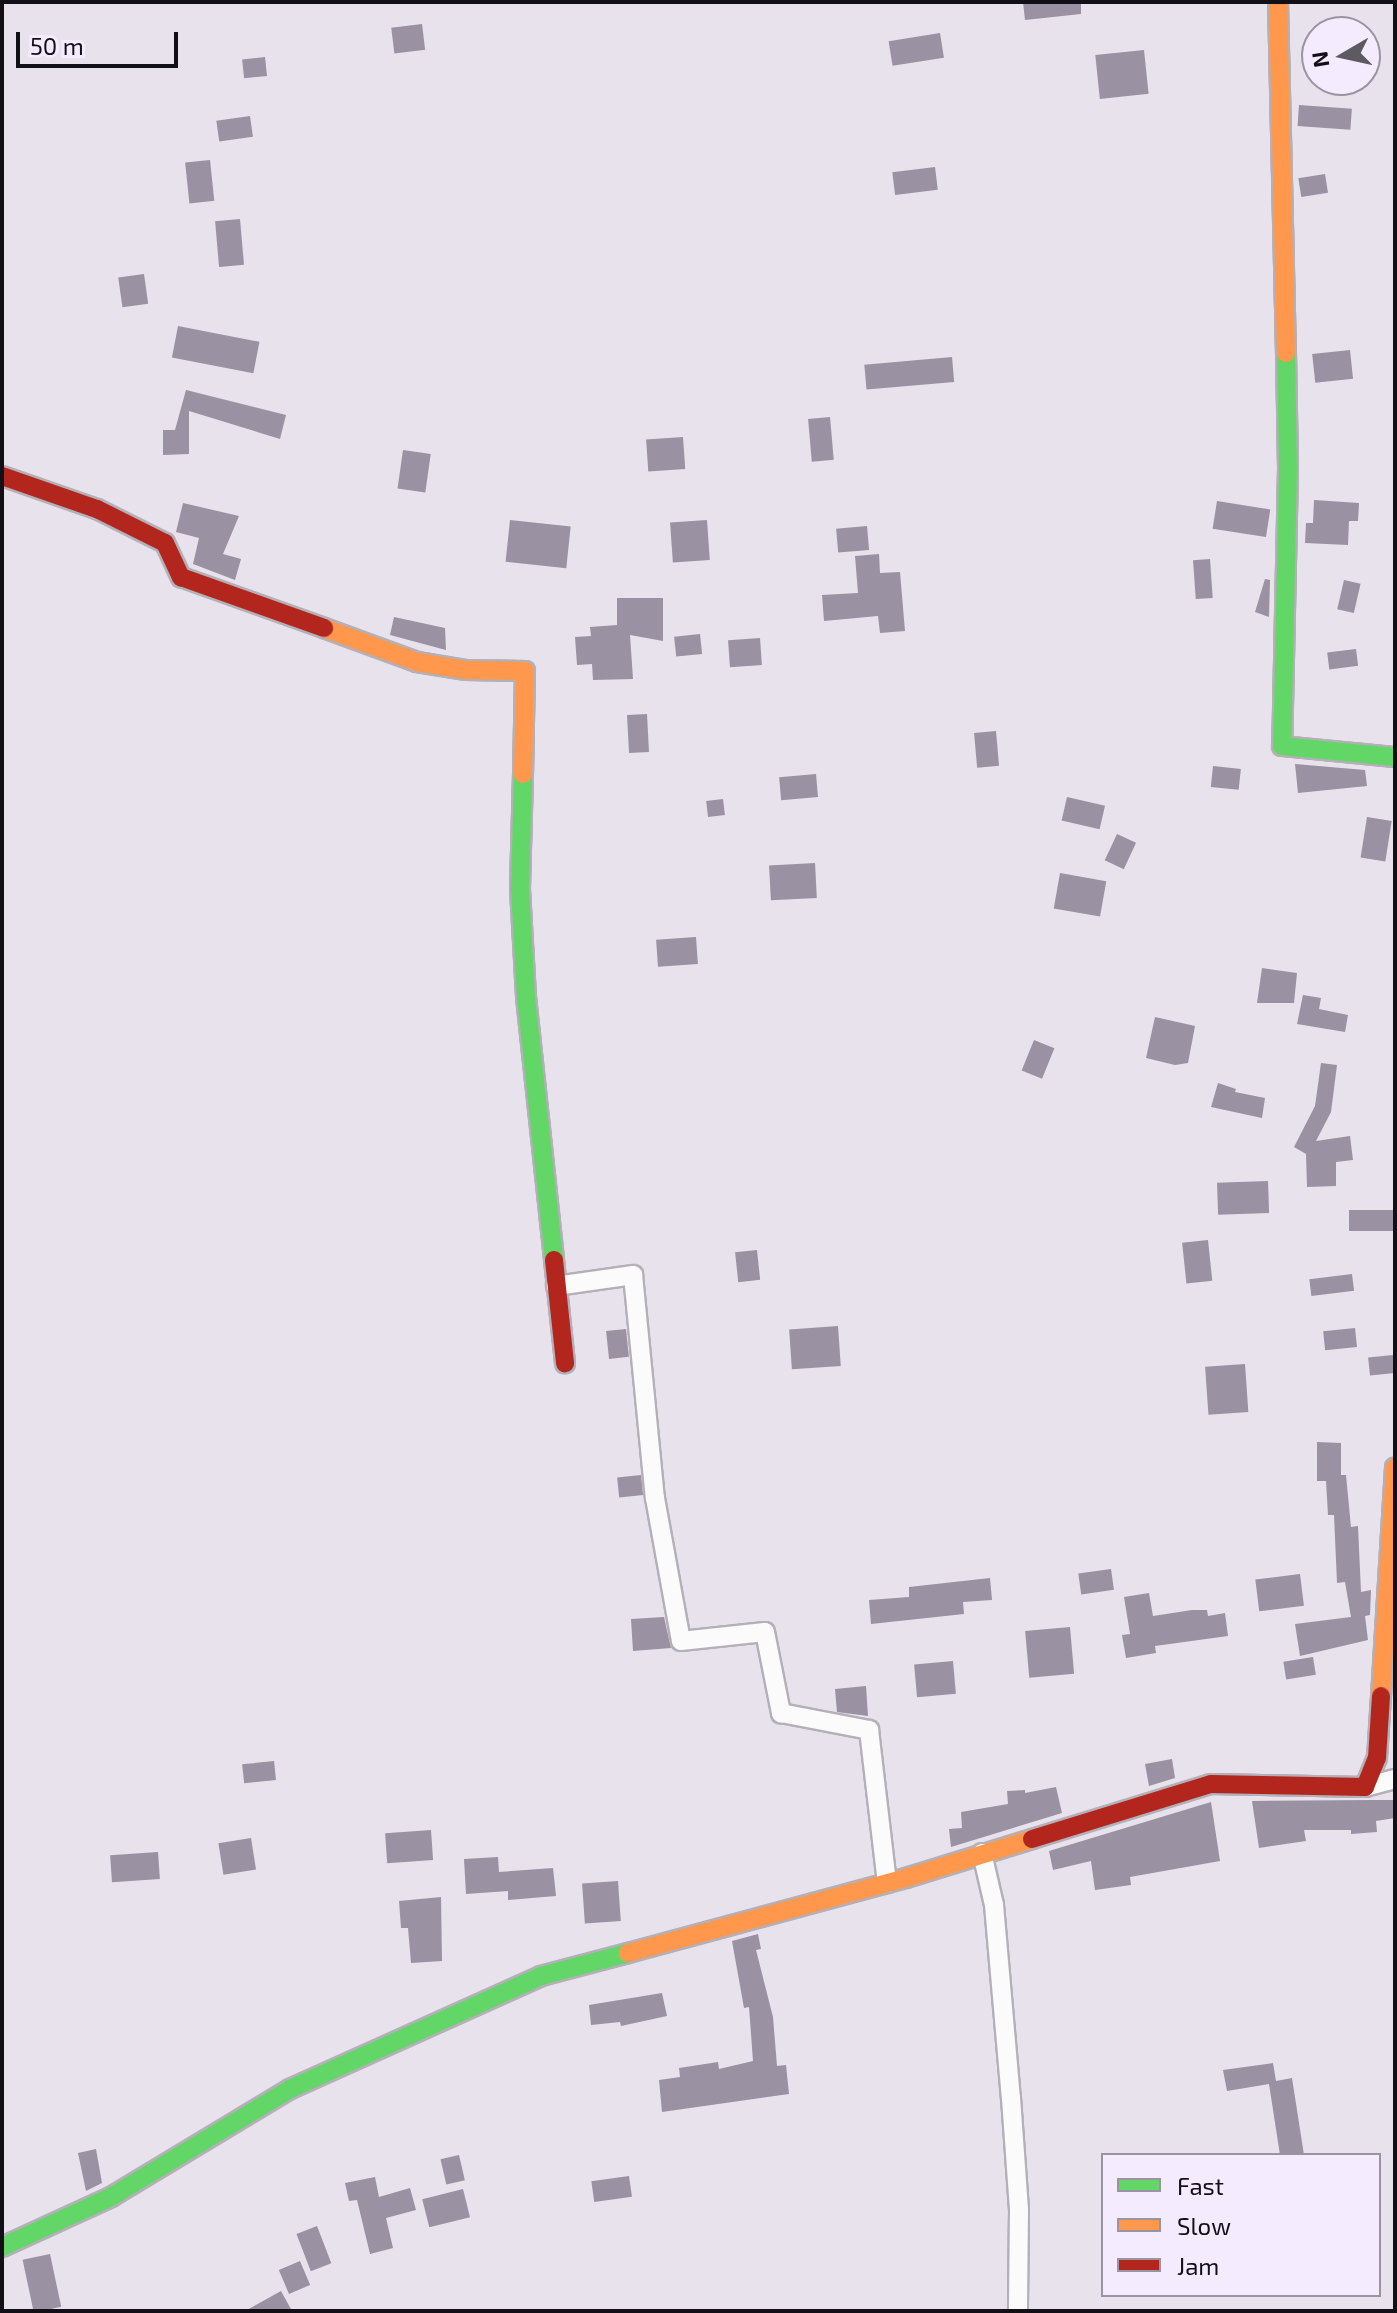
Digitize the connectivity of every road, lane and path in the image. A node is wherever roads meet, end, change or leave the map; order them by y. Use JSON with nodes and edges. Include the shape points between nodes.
{"nodes":[{"id":1,"x":1278,"y":2,"type":"edge"},
{"id":2,"x":2,"y":476,"type":"edge"},
{"id":3,"x":1395,"y":757,"type":"edge"},
{"id":4,"x":556,"y":1286,"type":"junction"},
{"id":5,"x":565,"y":1363,"type":"dead end"},
{"id":6,"x":1395,"y":1467,"type":"edge"},
{"id":7,"x":1395,"y":1779,"type":"edge"},
{"id":8,"x":1365,"y":1787,"type":"junction"},
{"id":9,"x":982,"y":1853,"type":"junction"},
{"id":10,"x":887,"y":1883,"type":"junction"},
{"id":11,"x":2,"y":2247,"type":"edge"},
{"id":12,"x":1018,"y":2311,"type":"edge"}],
"edges":[{"from":1,"to":3,"type":"street","via":[[1288,469],[1282,746]]},
{"from":2,"to":4,"type":"street","via":[[97,509],[165,543],[181,577],[417,662],[525,671],[520,889]]},
{"from":4,"to":5,"type":"street"},
{"from":4,"to":10,"type":"street","via":[[633,1275],[655,1498],[681,1641],[765,1632],[781,1713],[869,1730]]},
{"from":6,"to":8,"type":"street","via":[[1377,1758]]},
{"from":7,"to":8,"type":"street"},
{"from":8,"to":9,"type":"street","via":[[1211,1784]]},
{"from":9,"to":10,"type":"street"},
{"from":9,"to":12,"type":"street","via":[[994,1905],[1011,2098],[1019,2210]]},
{"from":10,"to":11,"type":"street","via":[[541,1976],[290,2089],[111,2197]]}]}
